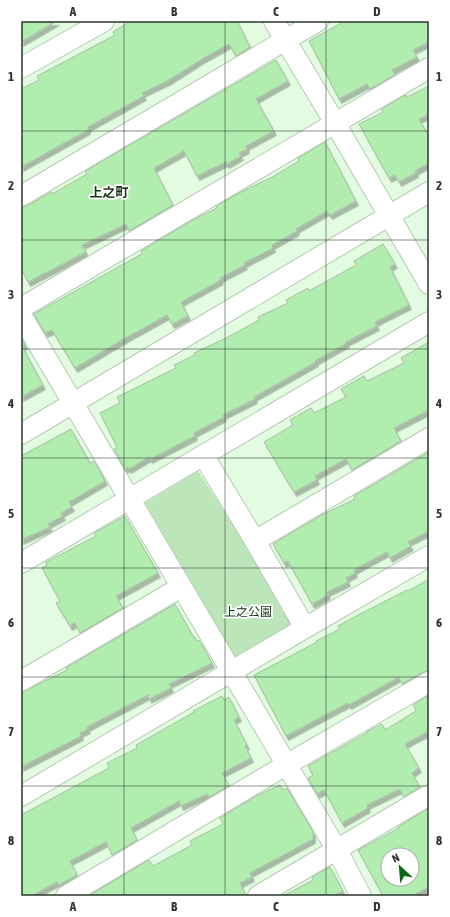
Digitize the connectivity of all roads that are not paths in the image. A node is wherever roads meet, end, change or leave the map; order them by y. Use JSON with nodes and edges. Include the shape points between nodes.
{"nodes":[{"id":1,"x":104,"y":21,"type":"edge"},
{"id":2,"x":274,"y":21,"type":"edge"},
{"id":3,"x":318,"y":21,"type":"edge"},
{"id":4,"x":285,"y":41,"type":"junction"},
{"id":5,"x":21,"y":68,"type":"edge"},
{"id":6,"x":429,"y":68,"type":"edge"},
{"id":7,"x":335,"y":123,"type":"junction"},
{"id":8,"x":429,"y":192,"type":"edge"},
{"id":9,"x":21,"y":196,"type":"edge"},
{"id":10,"x":389,"y":216,"type":"junction"},
{"id":11,"x":429,"y":284,"type":"edge"},
{"id":12,"x":21,"y":308,"type":"edge"},
{"id":13,"x":21,"y":315,"type":"edge"},
{"id":14,"x":429,"y":322,"type":"edge"},
{"id":15,"x":73,"y":403,"type":"junction"},
{"id":16,"x":21,"y":434,"type":"edge"},
{"id":17,"x":429,"y":438,"type":"edge"},
{"id":18,"x":203,"y":455,"type":"junction"},
{"id":19,"x":129,"y":499,"type":"junction"},
{"id":20,"x":255,"y":541,"type":"junction"},
{"id":21,"x":429,"y":556,"type":"edge"},
{"id":22,"x":21,"y":563,"type":"edge"},
{"id":23,"x":181,"y":587,"type":"junction"},
{"id":24,"x":305,"y":628,"type":"junction"},
{"id":25,"x":231,"y":672,"type":"junction"},
{"id":26,"x":21,"y":681,"type":"edge"},
{"id":27,"x":429,"y":682,"type":"edge"},
{"id":28,"x":286,"y":765,"type":"junction"},
{"id":29,"x":21,"y":796,"type":"edge"},
{"id":30,"x":429,"y":796,"type":"edge"},
{"id":31,"x":336,"y":850,"type":"junction"},
{"id":32,"x":66,"y":896,"type":"edge"},
{"id":33,"x":258,"y":896,"type":"edge"},
{"id":34,"x":361,"y":896,"type":"edge"}],
"edges":[{"from":1,"to":5,"type":"street"},
{"from":2,"to":4,"type":"street"},
{"from":3,"to":4,"type":"street"},
{"from":4,"to":7,"type":"street"},
{"from":4,"to":9,"type":"street"},
{"from":6,"to":7,"type":"street"},
{"from":7,"to":10,"type":"street"},
{"from":7,"to":12,"type":"street"},
{"from":8,"to":10,"type":"street"},
{"from":10,"to":11,"type":"street"},
{"from":10,"to":15,"type":"street"},
{"from":13,"to":15,"type":"street"},
{"from":14,"to":18,"type":"street"},
{"from":15,"to":16,"type":"street"},
{"from":15,"to":19,"type":"street"},
{"from":17,"to":20,"type":"street"},
{"from":18,"to":19,"type":"street"},
{"from":18,"to":20,"type":"street"},
{"from":19,"to":22,"type":"street"},
{"from":19,"to":23,"type":"street"},
{"from":20,"to":24,"type":"street"},
{"from":21,"to":24,"type":"street"},
{"from":23,"to":25,"type":"street"},
{"from":23,"to":26,"type":"street"},
{"from":24,"to":25,"type":"street"},
{"from":25,"to":28,"type":"street"},
{"from":25,"to":29,"type":"street"},
{"from":27,"to":28,"type":"street"},
{"from":28,"to":31,"type":"street"},
{"from":28,"to":32,"type":"street"},
{"from":30,"to":31,"type":"street"},
{"from":31,"to":33,"type":"street"},
{"from":31,"to":34,"type":"street"}]}
